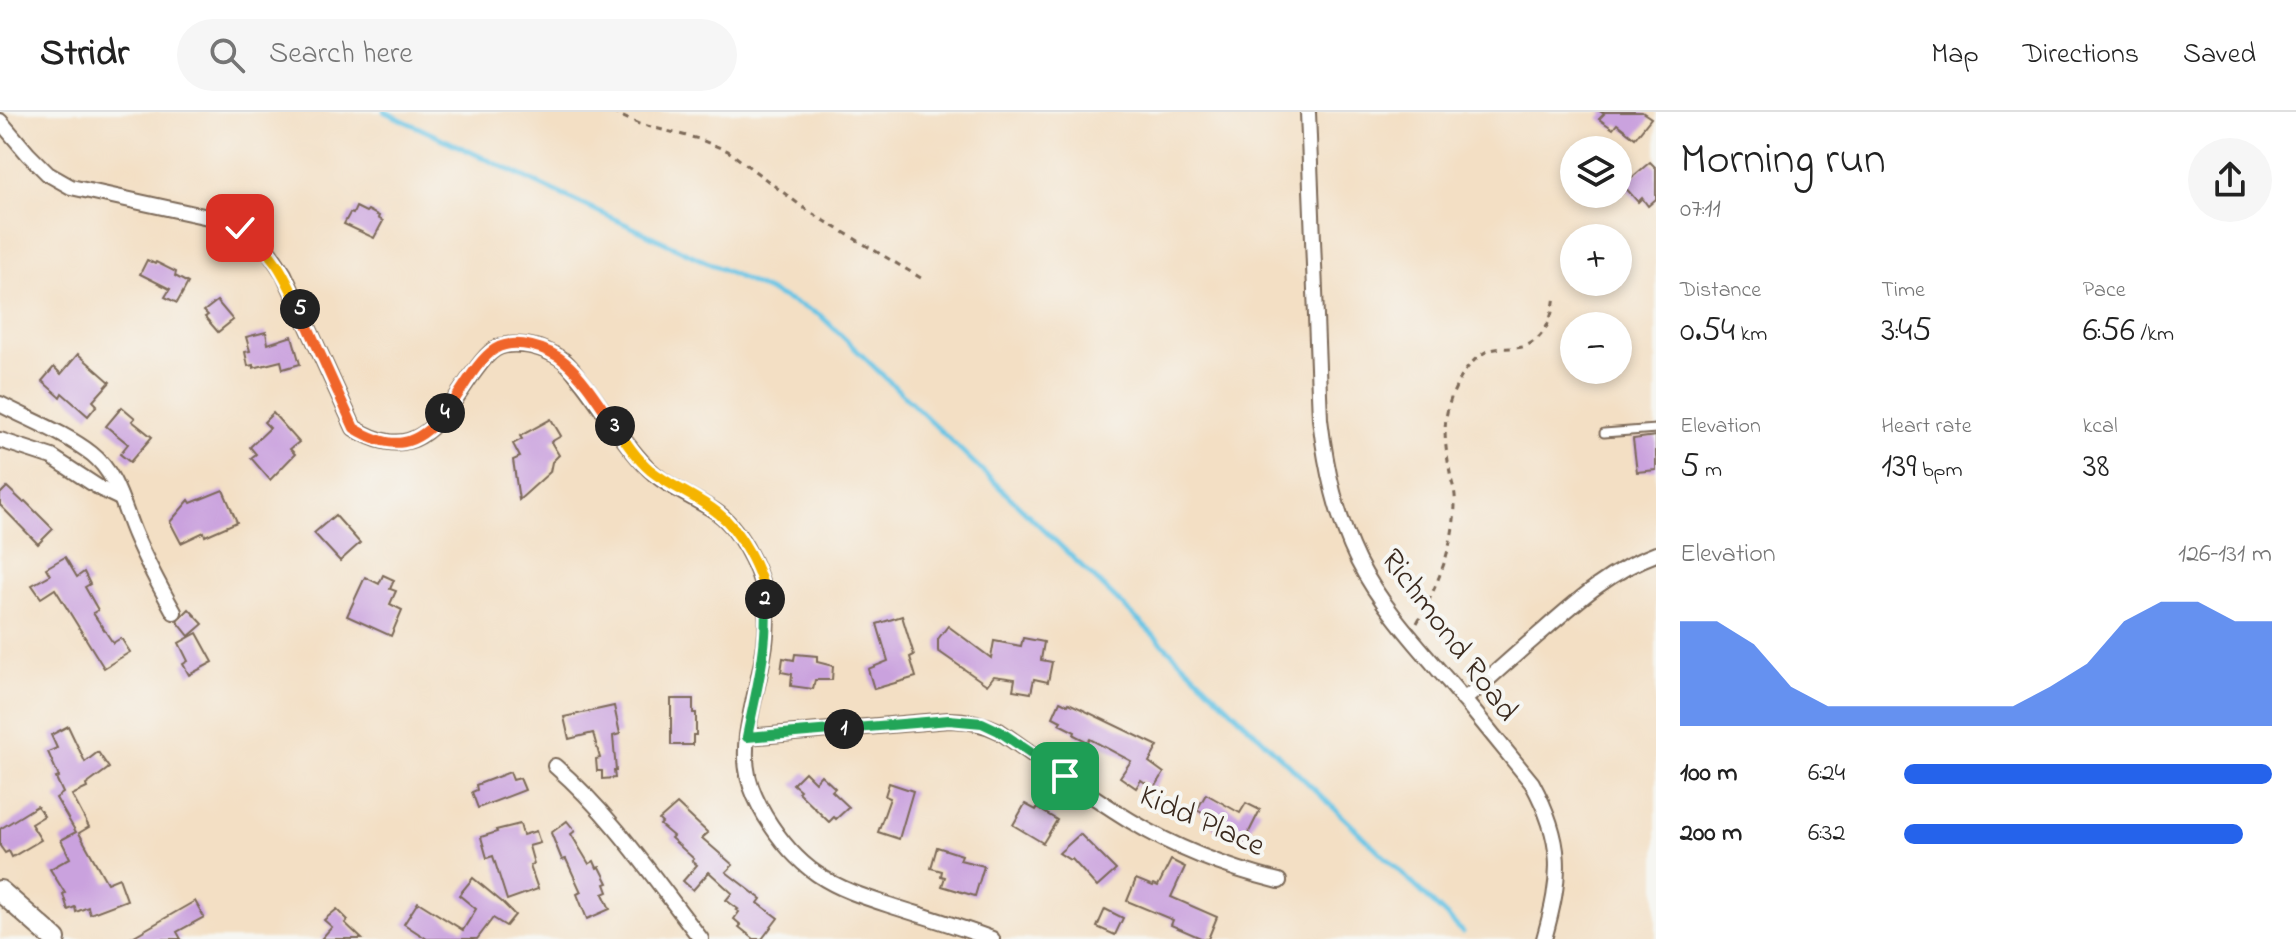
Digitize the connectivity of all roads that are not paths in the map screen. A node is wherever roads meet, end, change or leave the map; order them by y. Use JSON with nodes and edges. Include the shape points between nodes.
{"nodes":[{"id":1,"x":1308,"y":112,"type":"edge"},
{"id":2,"x":0,"y":121,"type":"edge"},
{"id":3,"x":0,"y":404,"type":"edge"},
{"id":4,"x":1656,"y":429,"type":"edge"},
{"id":5,"x":1604,"y":433,"type":"dead end"},
{"id":6,"x":0,"y":440,"type":"edge"},
{"id":7,"x":120,"y":498,"type":"junction"},
{"id":8,"x":1656,"y":554,"type":"edge"},
{"id":9,"x":174,"y":612,"type":"dead end"},
{"id":10,"x":1464,"y":700,"type":"junction"},
{"id":11,"x":747,"y":737,"type":"junction"},
{"id":12,"x":555,"y":766,"type":"dead end"},
{"id":13,"x":1279,"y":881,"type":"dead end"},
{"id":14,"x":0,"y":891,"type":"edge"},
{"id":15,"x":55,"y":939,"type":"edge"},
{"id":16,"x":701,"y":939,"type":"edge"},
{"id":17,"x":992,"y":939,"type":"edge"},
{"id":18,"x":1544,"y":939,"type":"edge"}],
"edges":[{"from":1,"to":10,"type":"street","name":"Richmond Road","via":[[1320,419],[1333,497],[1377,590]]},
{"from":2,"to":11,"type":"street","via":[[48,174],[71,187],[208,217],[255,238],[284,274],[354,428],[367,436],[401,444],[430,431],[496,348],[529,345],[564,361],[646,467],[719,513],[755,565],[767,622]]},
{"from":3,"to":7,"type":"street","via":[[93,455]]},
{"from":4,"to":5,"type":"lane"},
{"from":6,"to":7,"type":"street","via":[[52,457]]},
{"from":7,"to":9,"type":"street"},
{"from":8,"to":10,"type":"street","via":[[1614,573]]},
{"from":10,"to":18,"type":"street","name":"Richmond Road","via":[[1532,783],[1552,827],[1557,874]]},
{"from":11,"to":13,"type":"street","name":"Kidd Place","via":[[949,720],[982,723],[1130,821],[1228,867]]},
{"from":11,"to":17,"type":"street","via":[[752,794],[785,846],[808,867],[860,896]]},
{"from":12,"to":16,"type":"street","via":[[597,807]]},
{"from":14,"to":15,"type":"main road"}]}
